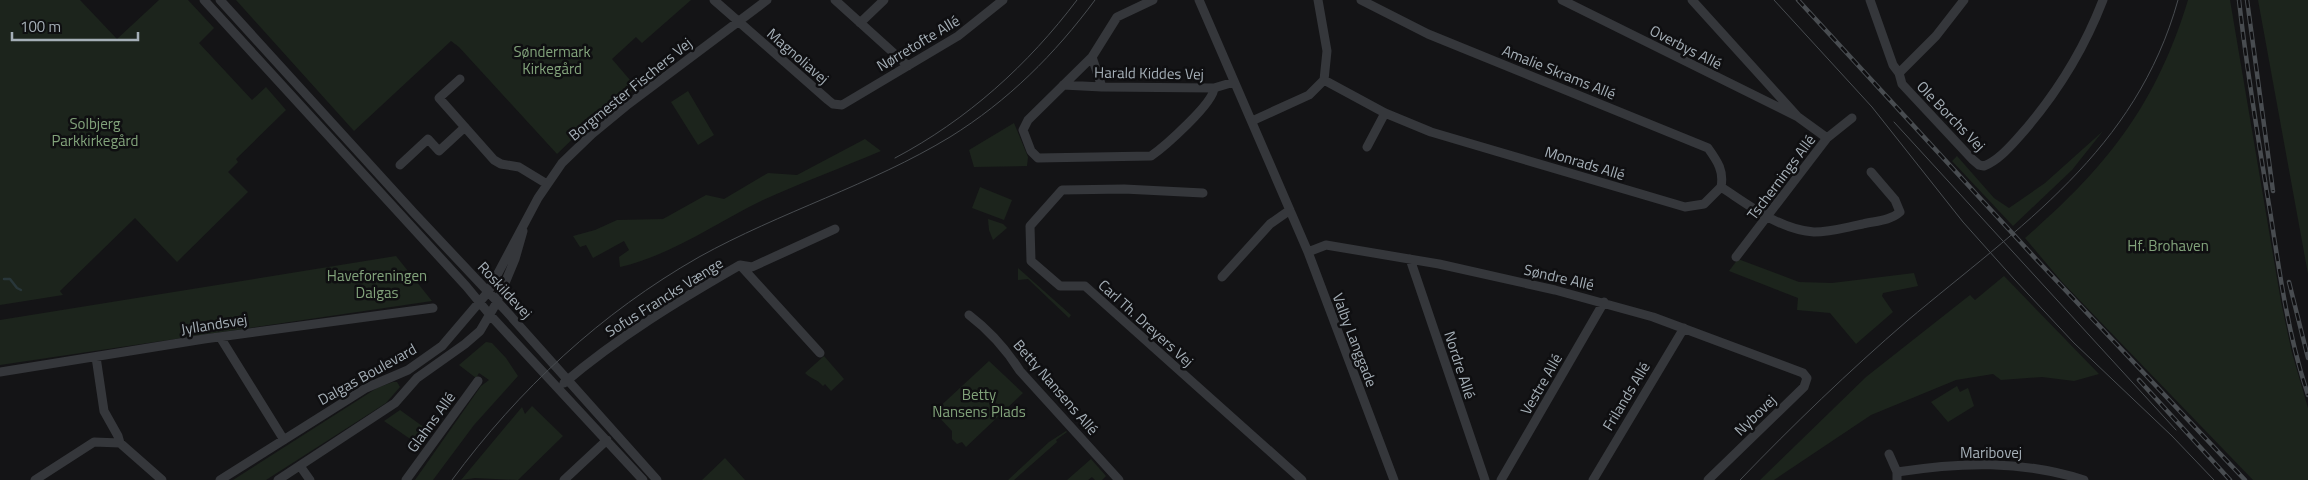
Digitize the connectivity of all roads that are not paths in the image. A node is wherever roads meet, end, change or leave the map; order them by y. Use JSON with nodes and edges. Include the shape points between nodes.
{"nodes":[{"id":1,"x":204,"y":0,"type":"edge"},
{"id":2,"x":220,"y":0,"type":"edge"},
{"id":3,"x":714,"y":0,"type":"edge"},
{"id":4,"x":767,"y":0,"type":"edge"},
{"id":5,"x":835,"y":0,"type":"edge"},
{"id":6,"x":884,"y":0,"type":"edge"},
{"id":7,"x":1003,"y":0,"type":"edge"},
{"id":8,"x":1153,"y":0,"type":"edge"},
{"id":9,"x":1199,"y":0,"type":"edge"},
{"id":10,"x":1318,"y":0,"type":"edge"},
{"id":11,"x":1361,"y":0,"type":"edge"},
{"id":12,"x":1562,"y":0,"type":"edge"},
{"id":13,"x":1692,"y":0,"type":"edge"},
{"id":14,"x":1870,"y":0,"type":"edge"},
{"id":15,"x":1964,"y":0,"type":"edge"},
{"id":16,"x":2104,"y":0,"type":"edge"},
{"id":17,"x":738,"y":22,"type":"junction"},
{"id":18,"x":860,"y":23,"type":"junction"},
{"id":19,"x":1092,"y":57,"type":"junction"},
{"id":20,"x":908,"y":66,"type":"junction"},
{"id":21,"x":1899,"y":73,"type":"junction"},
{"id":22,"x":460,"y":79,"type":"dead end"},
{"id":23,"x":1324,"y":80,"type":"junction"},
{"id":24,"x":1234,"y":82,"type":"junction"},
{"id":25,"x":1063,"y":85,"type":"junction"},
{"id":26,"x":1102,"y":87,"type":"junction"},
{"id":27,"x":870,"y":88,"type":"joint"},
{"id":28,"x":1214,"y":88,"type":"junction"},
{"id":29,"x":1385,"y":112,"type":"junction"},
{"id":30,"x":1798,"y":117,"type":"junction"},
{"id":31,"x":1852,"y":118,"type":"dead end"},
{"id":32,"x":330,"y":121,"type":"junction"},
{"id":33,"x":1252,"y":121,"type":"junction"},
{"id":34,"x":465,"y":127,"type":"junction"},
{"id":35,"x":322,"y":129,"type":"junction"},
{"id":36,"x":1827,"y":138,"type":"junction"},
{"id":37,"x":1368,"y":147,"type":"dead end"},
{"id":38,"x":400,"y":165,"type":"dead end"},
{"id":39,"x":1870,"y":172,"type":"dead end"},
{"id":40,"x":547,"y":184,"type":"junction"},
{"id":41,"x":1721,"y":188,"type":"junction"},
{"id":42,"x":1203,"y":193,"type":"dead end"},
{"id":43,"x":1290,"y":210,"type":"junction"},
{"id":44,"x":1768,"y":216,"type":"junction"},
{"id":45,"x":526,"y":222,"type":"junction"},
{"id":46,"x":835,"y":229,"type":"dead end"},
{"id":47,"x":1308,"y":252,"type":"junction"},
{"id":48,"x":1736,"y":257,"type":"dead end"},
{"id":49,"x":1410,"y":259,"type":"junction"},
{"id":50,"x":740,"y":265,"type":"junction"},
{"id":51,"x":1222,"y":277,"type":"dead end"},
{"id":52,"x":488,"y":292,"type":"junction"},
{"id":53,"x":497,"y":302,"type":"junction"},
{"id":54,"x":1604,"y":302,"type":"junction"},
{"id":55,"x":480,"y":303,"type":"junction"},
{"id":56,"x":433,"y":308,"type":"dead end"},
{"id":57,"x":490,"y":315,"type":"junction"},
{"id":58,"x":969,"y":315,"type":"dead end"},
{"id":59,"x":1684,"y":328,"type":"junction"},
{"id":60,"x":220,"y":337,"type":"junction"},
{"id":61,"x":820,"y":353,"type":"dead end"},
{"id":62,"x":96,"y":356,"type":"junction"},
{"id":63,"x":1796,"y":370,"type":"joint"},
{"id":64,"x":0,"y":372,"type":"edge"},
{"id":65,"x":568,"y":380,"type":"junction"},
{"id":66,"x":478,"y":381,"type":"dead end"},
{"id":67,"x":558,"y":388,"type":"junction"},
{"id":68,"x":284,"y":440,"type":"junction"},
{"id":69,"x":607,"y":440,"type":"junction"},
{"id":70,"x":120,"y":443,"type":"junction"},
{"id":71,"x":1889,"y":454,"type":"dead end"},
{"id":72,"x":300,"y":466,"type":"junction"},
{"id":73,"x":1897,"y":476,"type":"edge"},
{"id":74,"x":35,"y":480,"type":"edge"},
{"id":75,"x":162,"y":480,"type":"edge"},
{"id":76,"x":220,"y":480,"type":"edge"},
{"id":77,"x":278,"y":480,"type":"edge"},
{"id":78,"x":310,"y":480,"type":"edge"},
{"id":79,"x":406,"y":480,"type":"edge"},
{"id":80,"x":564,"y":480,"type":"edge"},
{"id":81,"x":643,"y":480,"type":"edge"},
{"id":82,"x":657,"y":480,"type":"edge"},
{"id":83,"x":1119,"y":480,"type":"edge"},
{"id":84,"x":1302,"y":480,"type":"edge"},
{"id":85,"x":1394,"y":480,"type":"edge"},
{"id":86,"x":1485,"y":480,"type":"edge"},
{"id":87,"x":1501,"y":480,"type":"edge"},
{"id":88,"x":1593,"y":480,"type":"edge"},
{"id":89,"x":1708,"y":480,"type":"edge"},
{"id":90,"x":2084,"y":480,"type":"edge"}],
"edges":[{"from":1,"to":35,"type":"street","name":"Roskildevej"},
{"from":2,"to":32,"type":"street","name":"Roskildevej"},
{"from":3,"to":17,"type":"street","name":"Magnoliavej"},
{"from":4,"to":17,"type":"street","name":"Borgmester Fischers Vej"},
{"from":5,"to":18,"type":"street"},
{"from":6,"to":18,"type":"street"},
{"from":7,"to":20,"type":"street","name":"Nørretofte Allé","via":[[958,36]]},
{"from":8,"to":19,"type":"street","via":[[1118,17]]},
{"from":9,"to":24,"type":"street","name":"Valby Langgade"},
{"from":10,"to":23,"type":"street","via":[[1327,51]]},
{"from":11,"to":41,"type":"street","name":"Amalie Skrams Allé","via":[[1428,34],[1708,148],[1719,163],[1723,177]]},
{"from":12,"to":30,"type":"street","name":"Overbys Allé"},
{"from":13,"to":30,"type":"street"},
{"from":14,"to":21,"type":"street","name":"Ole Borchs Vej","via":[[1892,65]]},
{"from":15,"to":21,"type":"street","via":[[1936,36]]},
{"from":16,"to":21,"type":"street","name":"Ole Borchs Vej","via":[[2084,45],[2056,91],[2010,146],[1984,166],[1972,160],[1906,89]]},
{"from":17,"to":27,"type":"street","name":"Magnoliavej","via":[[834,104],[842,105]]},
{"from":17,"to":40,"type":"street","name":"Borgmester Fischers Vej","via":[[592,134],[562,163]]},
{"from":18,"to":20,"type":"street"},
{"from":19,"to":25,"type":"street"},
{"from":19,"to":26,"type":"street"},
{"from":20,"to":27,"type":"street","name":"Nørretofte Allé"},
{"from":22,"to":34,"type":"street","via":[[439,98]]},
{"from":23,"to":29,"type":"street","name":"Monrads Allé"},
{"from":23,"to":33,"type":"street","via":[[1309,95]]},
{"from":24,"to":28,"type":"street","name":"Harald Kiddes Vej"},
{"from":24,"to":33,"type":"street","name":"Valby Langgade"},
{"from":25,"to":26,"type":"street","name":"Harald Kiddes Vej"},
{"from":25,"to":28,"type":"street","via":[[1028,120],[1023,130],[1031,151],[1038,158],[1151,156],[1206,103]]},
{"from":26,"to":28,"type":"street","name":"Harald Kiddes Vej"},
{"from":29,"to":37,"type":"street"},
{"from":29,"to":41,"type":"street","name":"Monrads Allé","via":[[1431,132],[1676,205],[1704,204]]},
{"from":30,"to":36,"type":"street"},
{"from":31,"to":36,"type":"street","name":"Tschernings Allé"},
{"from":32,"to":35,"type":"street"},
{"from":32,"to":52,"type":"street","name":"Roskildevej"},
{"from":33,"to":43,"type":"street","name":"Valby Langgade"},
{"from":34,"to":38,"type":"street","via":[[439,151],[428,139]]},
{"from":34,"to":40,"type":"street","via":[[494,160],[520,167]]},
{"from":35,"to":55,"type":"street","name":"Roskildevej"},
{"from":36,"to":44,"type":"street","name":"Tschernings Allé"},
{"from":39,"to":44,"type":"street","via":[[1895,200],[1900,212],[1895,216],[1815,232],[1798,230]]},
{"from":40,"to":45,"type":"street","name":"Borgmester Fischers Vej"},
{"from":41,"to":44,"type":"street"},
{"from":42,"to":84,"type":"street","name":"Carl Th. Dreyers Vej","via":[[1186,188],[1062,190],[1030,226],[1031,260],[1060,286],[1085,286]]},
{"from":43,"to":47,"type":"street","name":"Valby Langgade"},
{"from":43,"to":51,"type":"street","via":[[1270,224]]},
{"from":44,"to":48,"type":"street","name":"Tschernings Allé"},
{"from":45,"to":52,"type":"street","name":"Borgmester Fischers Vej"},
{"from":45,"to":53,"type":"street","name":"Borgmester Fischers Vej"},
{"from":46,"to":50,"type":"street","name":"Sofus Francks Vænge","via":[[752,268]]},
{"from":47,"to":49,"type":"street","name":"Søndre Allé","via":[[1326,245]]},
{"from":47,"to":85,"type":"street","name":"Valby Langgade"},
{"from":49,"to":54,"type":"street","name":"Søndre Allé"},
{"from":49,"to":86,"type":"street","name":"Nordre Allé"},
{"from":50,"to":61,"type":"street"},
{"from":50,"to":65,"type":"street","name":"Sofus Francks Vænge","via":[[640,327]]},
{"from":52,"to":53,"type":"street","name":"Roskildevej"},
{"from":52,"to":55,"type":"street","name":"Dalgas Boulevard"},
{"from":53,"to":57,"type":"street","name":"Dalgas Boulevard"},
{"from":53,"to":65,"type":"street","name":"Roskildevej"},
{"from":54,"to":59,"type":"street","name":"Søndre Allé"},
{"from":54,"to":87,"type":"street","name":"Vestre Allé"},
{"from":55,"to":57,"type":"street","name":"Roskildevej"},
{"from":55,"to":68,"type":"street","name":"Dalgas Boulevard","via":[[435,351],[408,370],[366,388]]},
{"from":56,"to":60,"type":"street","name":"Jyllandsvej"},
{"from":57,"to":67,"type":"street","name":"Roskildevej"},
{"from":57,"to":72,"type":"street","name":"Dalgas Boulevard","via":[[480,331],[428,368],[395,403]]},
{"from":58,"to":83,"type":"street","name":"Betty Nansens Allé","via":[[986,328],[1020,371]]},
{"from":59,"to":63,"type":"street","name":"Søndre Allé"},
{"from":59,"to":88,"type":"street","name":"Frilands Allé"},
{"from":60,"to":62,"type":"street","name":"Jyllandsvej"},
{"from":60,"to":68,"type":"street"},
{"from":62,"to":64,"type":"street","name":"Jyllandsvej"},
{"from":62,"to":70,"type":"street","via":[[104,411]]},
{"from":63,"to":89,"type":"street","name":"Nybovej","via":[[1807,378],[1804,387]]},
{"from":65,"to":67,"type":"street","name":"Sofus Francks Vænge"},
{"from":65,"to":82,"type":"street","name":"Roskildevej"},
{"from":66,"to":79,"type":"street","name":"Glahns Allé"},
{"from":67,"to":69,"type":"street","name":"Roskildevej"},
{"from":68,"to":76,"type":"street","name":"Dalgas Boulevard"},
{"from":69,"to":80,"type":"street"},
{"from":69,"to":81,"type":"street","name":"Roskildevej"},
{"from":70,"to":74,"type":"street","via":[[94,442]]},
{"from":70,"to":75,"type":"street"},
{"from":71,"to":73,"type":"street","name":"Maribovej"},
{"from":72,"to":77,"type":"street","name":"Dalgas Boulevard"},
{"from":72,"to":78,"type":"street"},
{"from":73,"to":90,"type":"street","name":"Maribovej","via":[[1984,463],[2031,466]]}]}
